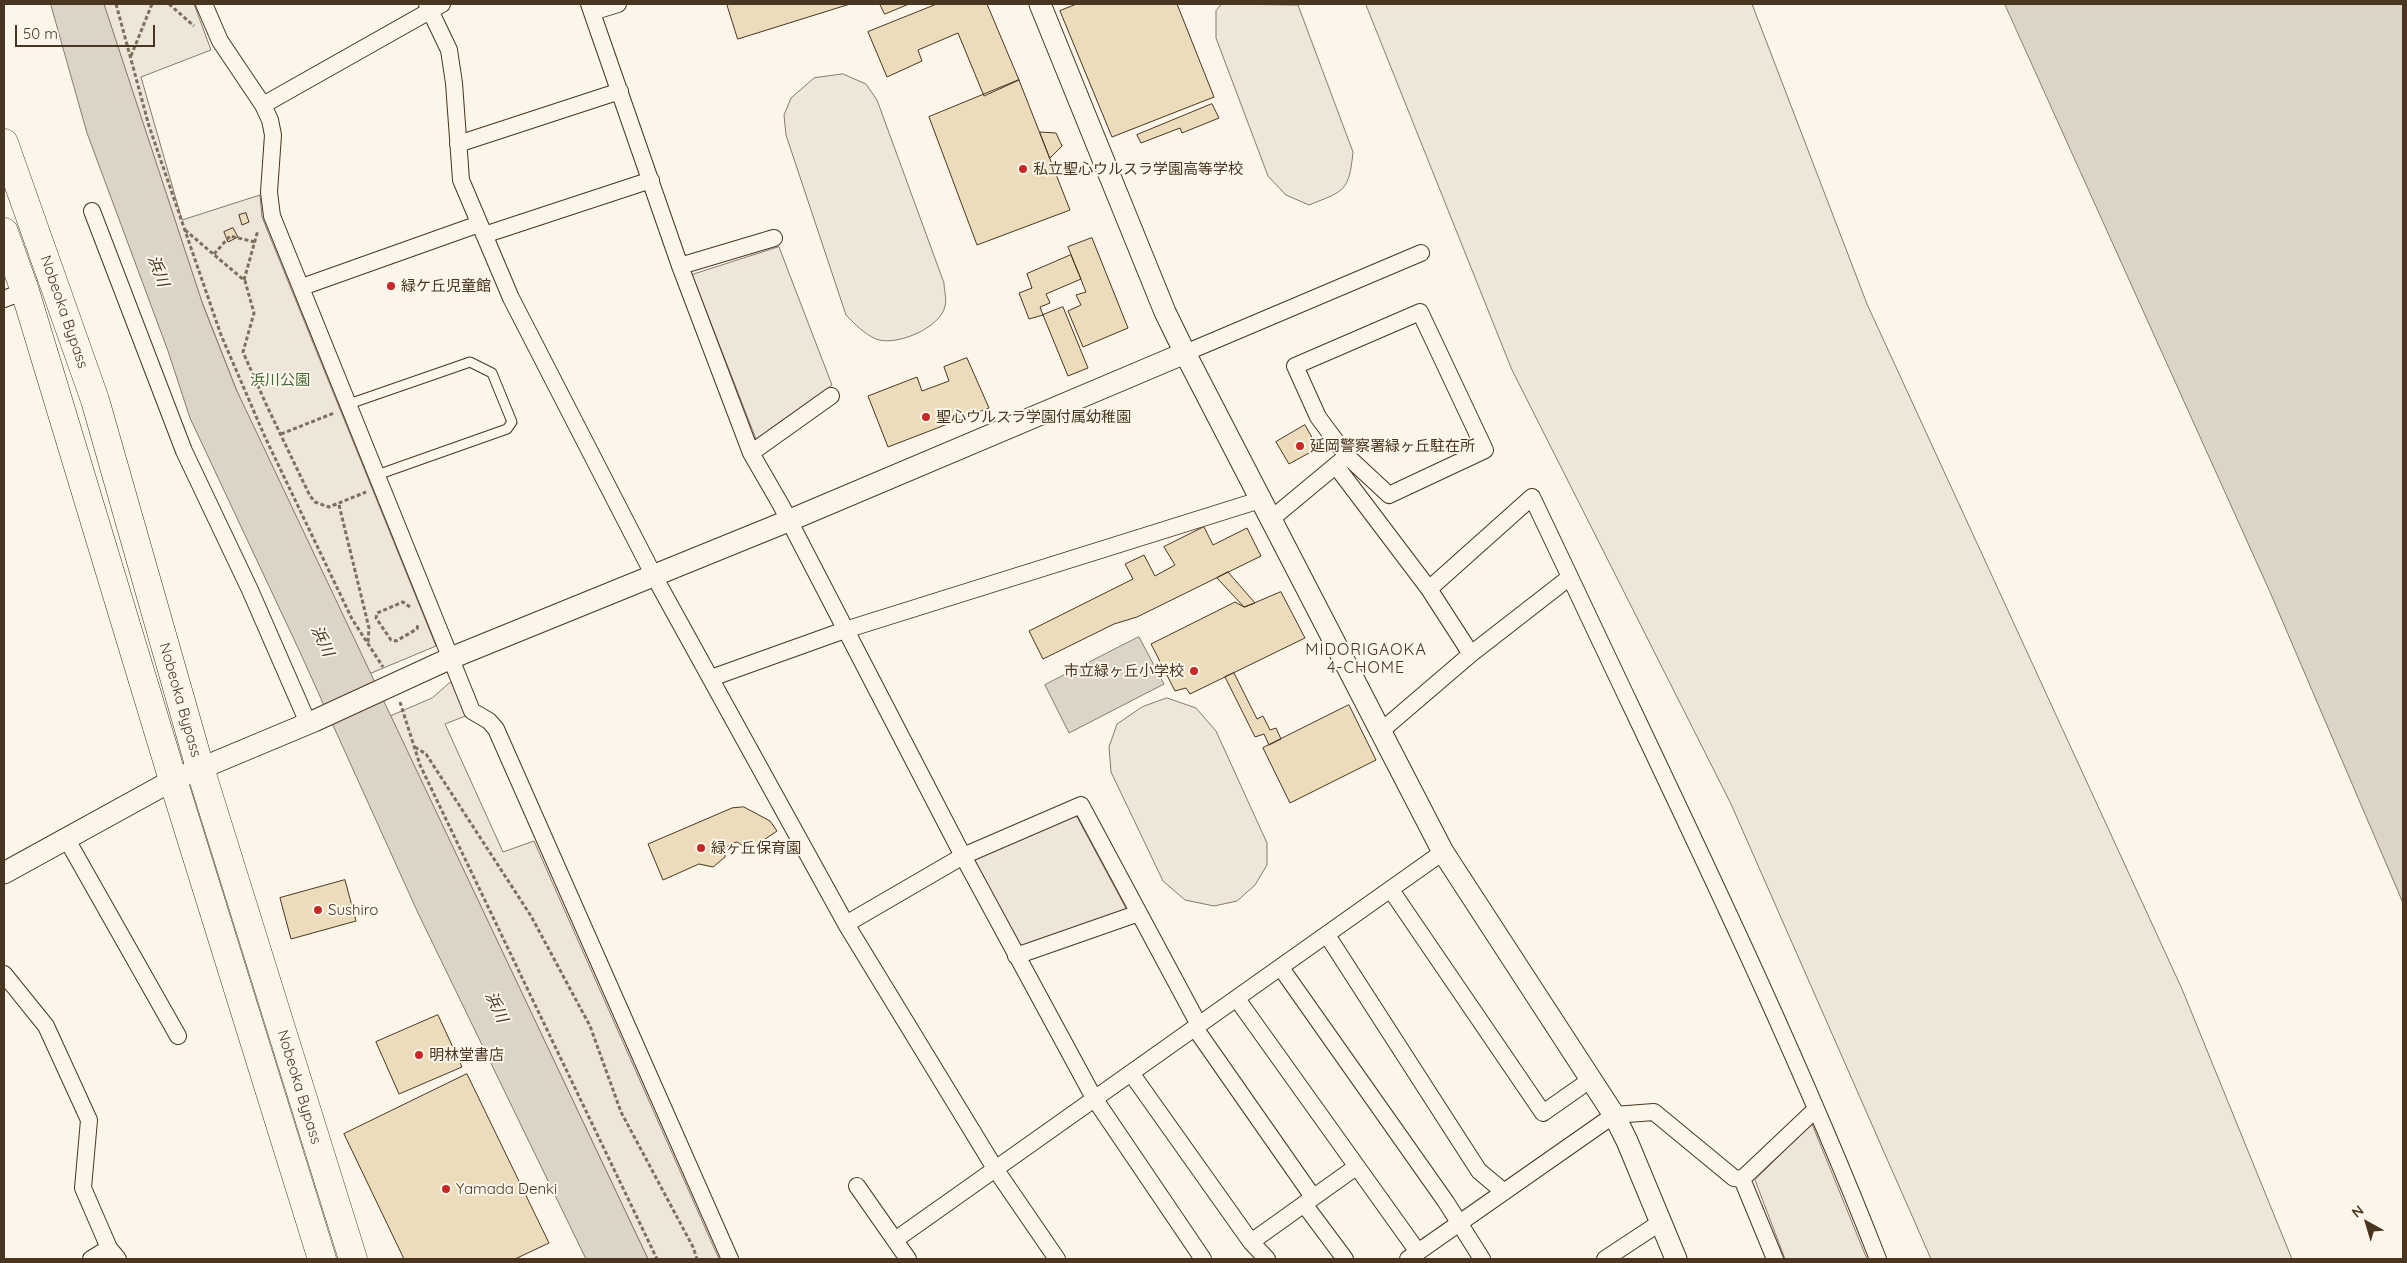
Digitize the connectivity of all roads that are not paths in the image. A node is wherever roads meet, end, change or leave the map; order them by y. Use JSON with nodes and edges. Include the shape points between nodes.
{"nodes":[{"id":1,"x":204,"y":4,"type":"edge"},
{"id":2,"x":618,"y":4,"type":"edge"},
{"id":3,"x":1040,"y":4,"type":"edge"},
{"id":4,"x":433,"y":6,"type":"edge"},
{"id":5,"x":591,"y":8,"type":"edge"},
{"id":6,"x":620,"y":91,"type":"junction"},
{"id":7,"x":264,"y":105,"type":"junction"},
{"id":8,"x":4,"y":142,"type":"edge"},
{"id":9,"x":458,"y":144,"type":"junction"},
{"id":10,"x":651,"y":180,"type":"junction"},
{"id":11,"x":92,"y":211,"type":"dead end"},
{"id":12,"x":481,"y":229,"type":"junction"},
{"id":13,"x":4,"y":232,"type":"edge"},
{"id":14,"x":774,"y":238,"type":"dead end"},
{"id":15,"x":1422,"y":253,"type":"dead end"},
{"id":16,"x":680,"y":266,"type":"junction"},
{"id":17,"x":302,"y":288,"type":"junction"},
{"id":18,"x":14,"y":295,"type":"edge"},
{"id":19,"x":1185,"y":353,"type":"junction"},
{"id":20,"x":832,"y":396,"type":"dead end"},
{"id":21,"x":349,"y":405,"type":"junction"},
{"id":22,"x":752,"y":453,"type":"junction"},
{"id":23,"x":1341,"y":461,"type":"junction"},
{"id":24,"x":377,"y":475,"type":"junction"},
{"id":25,"x":1260,"y":500,"type":"junction"},
{"id":26,"x":1270,"y":520,"type":"junction"},
{"id":27,"x":788,"y":521,"type":"junction"},
{"id":28,"x":654,"y":576,"type":"junction"},
{"id":29,"x":1570,"y":577,"type":"junction"},
{"id":30,"x":1429,"y":589,"type":"junction"},
{"id":31,"x":845,"y":630,"type":"junction"},
{"id":32,"x":1471,"y":654,"type":"junction"},
{"id":33,"x":451,"y":658,"type":"junction"},
{"id":34,"x":711,"y":678,"type":"junction"},
{"id":35,"x":311,"y":722,"type":"junction"},
{"id":36,"x":1381,"y":731,"type":"junction"},
{"id":37,"x":200,"y":768,"type":"junction"},
{"id":38,"x":173,"y":780,"type":"junction"},
{"id":39,"x":66,"y":838,"type":"junction"},
{"id":40,"x":1443,"y":852,"type":"junction"},
{"id":41,"x":963,"y":856,"type":"junction"},
{"id":42,"x":4,"y":873,"type":"edge"},
{"id":43,"x":1391,"y":890,"type":"junction"},
{"id":44,"x":1139,"y":913,"type":"junction"},
{"id":45,"x":846,"y":924,"type":"junction"},
{"id":46,"x":1327,"y":935,"type":"junction"},
{"id":47,"x":1016,"y":956,"type":"junction"},
{"id":48,"x":1281,"y":968,"type":"junction"},
{"id":49,"x":4,"y":974,"type":"edge"},
{"id":50,"x":1237,"y":999,"type":"junction"},
{"id":51,"x":1197,"y":1027,"type":"junction"},
{"id":52,"x":178,"y":1036,"type":"dead end"},
{"id":53,"x":1131,"y":1073,"type":"junction"},
{"id":54,"x":1590,"y":1080,"type":"junction"},
{"id":55,"x":1094,"y":1098,"type":"junction"},
{"id":56,"x":1816,"y":1109,"type":"junction"},
{"id":57,"x":1614,"y":1116,"type":"junction"},
{"id":58,"x":1356,"y":1167,"type":"junction"},
{"id":59,"x":996,"y":1170,"type":"junction"},
{"id":60,"x":1742,"y":1179,"type":"junction"},
{"id":61,"x":857,"y":1186,"type":"dead end"},
{"id":62,"x":1504,"y":1192,"type":"junction"},
{"id":63,"x":1309,"y":1200,"type":"junction"},
{"id":64,"x":1661,"y":1222,"type":"junction"},
{"id":65,"x":1459,"y":1223,"type":"junction"},
{"id":66,"x":895,"y":1240,"type":"junction"},
{"id":67,"x":1251,"y":1242,"type":"junction"},
{"id":68,"x":114,"y":1254,"type":"edge"},
{"id":69,"x":1413,"y":1256,"type":"edge"},
{"id":70,"x":91,"y":1259,"type":"edge"},
{"id":71,"x":322,"y":1259,"type":"edge"},
{"id":72,"x":353,"y":1259,"type":"edge"},
{"id":73,"x":730,"y":1259,"type":"edge"},
{"id":74,"x":908,"y":1259,"type":"edge"},
{"id":75,"x":1057,"y":1259,"type":"edge"},
{"id":76,"x":1203,"y":1259,"type":"edge"},
{"id":77,"x":1267,"y":1259,"type":"edge"},
{"id":78,"x":1345,"y":1259,"type":"edge"},
{"id":79,"x":1482,"y":1259,"type":"edge"},
{"id":80,"x":1605,"y":1259,"type":"edge"},
{"id":81,"x":1676,"y":1259,"type":"edge"},
{"id":82,"x":1775,"y":1259,"type":"edge"},
{"id":83,"x":1878,"y":1259,"type":"edge"}],
"edges":[{"from":1,"to":7,"type":"street","via":[[220,41]]},
{"from":2,"to":5,"type":"street"},
{"from":3,"to":19,"type":"street"},
{"from":4,"to":7,"type":"street"},
{"from":4,"to":9,"type":"street","via":[[448,50],[454,83]]},
{"from":5,"to":6,"type":"street"},
{"from":6,"to":9,"type":"street"},
{"from":6,"to":10,"type":"street"},
{"from":7,"to":17,"type":"street","via":[[273,135],[269,192],[272,216]]},
{"from":8,"to":37,"type":"highway","name":"Nobeoka Bypass","via":[[95,400]]},
{"from":9,"to":12,"type":"street","via":[[461,180]]},
{"from":10,"to":12,"type":"street"},
{"from":10,"to":16,"type":"street"},
{"from":11,"to":35,"type":"street","via":[[184,451]]},
{"from":12,"to":17,"type":"street"},
{"from":12,"to":28,"type":"street","via":[[511,298]]},
{"from":13,"to":18,"type":"highway","name":"Nobeoka Bypass"},
{"from":14,"to":16,"type":"street"},
{"from":15,"to":19,"type":"street"},
{"from":16,"to":22,"type":"street"},
{"from":17,"to":21,"type":"street"},
{"from":18,"to":38,"type":"highway","name":"Nobeoka Bypass"},
{"from":19,"to":25,"type":"street"},
{"from":19,"to":27,"type":"street"},
{"from":20,"to":22,"type":"street"},
{"from":21,"to":24,"type":"street"},
{"from":21,"to":24,"type":"lane","via":[[470,362],[492,373],[512,422],[507,429]]},
{"from":22,"to":27,"type":"street"},
{"from":23,"to":23,"type":"street","via":[[1295,366],[1420,312],[1485,450],[1389,495]]},
{"from":23,"to":26,"type":"street"},
{"from":23,"to":30,"type":"street"},
{"from":24,"to":33,"type":"street"},
{"from":25,"to":26,"type":"street"},
{"from":25,"to":31,"type":"street"},
{"from":26,"to":36,"type":"street"},
{"from":27,"to":28,"type":"street"},
{"from":27,"to":31,"type":"street"},
{"from":28,"to":33,"type":"street"},
{"from":28,"to":34,"type":"street"},
{"from":29,"to":30,"type":"street","via":[[1532,497]]},
{"from":29,"to":32,"type":"street"},
{"from":29,"to":56,"type":"street"},
{"from":30,"to":32,"type":"street"},
{"from":31,"to":34,"type":"street"},
{"from":31,"to":41,"type":"street"},
{"from":32,"to":36,"type":"street"},
{"from":33,"to":35,"type":"street"},
{"from":33,"to":73,"type":"street","via":[[472,711],[496,729]]},
{"from":34,"to":45,"type":"street"},
{"from":35,"to":37,"type":"street"},
{"from":36,"to":40,"type":"street"},
{"from":37,"to":38,"type":"street"},
{"from":37,"to":72,"type":"highway","name":"Nobeoka Bypass"},
{"from":38,"to":39,"type":"street"},
{"from":38,"to":71,"type":"highway","name":"Nobeoka Bypass"},
{"from":39,"to":42,"type":"street"},
{"from":39,"to":52,"type":"street"},
{"from":40,"to":43,"type":"street"},
{"from":40,"to":54,"type":"street"},
{"from":41,"to":44,"type":"street","via":[[1081,805]]},
{"from":41,"to":45,"type":"street"},
{"from":41,"to":47,"type":"street"},
{"from":43,"to":46,"type":"street"},
{"from":43,"to":54,"type":"street","via":[[1543,1113]]},
{"from":44,"to":47,"type":"street"},
{"from":44,"to":51,"type":"street"},
{"from":45,"to":59,"type":"street"},
{"from":46,"to":48,"type":"street"},
{"from":46,"to":62,"type":"street","via":[[1479,1171]]},
{"from":47,"to":55,"type":"street"},
{"from":48,"to":50,"type":"street"},
{"from":48,"to":65,"type":"street"},
{"from":49,"to":68,"type":"street","via":[[46,1026],[89,1120],[84,1188]]},
{"from":50,"to":51,"type":"street"},
{"from":50,"to":58,"type":"street"},
{"from":51,"to":53,"type":"street"},
{"from":51,"to":63,"type":"street"},
{"from":53,"to":55,"type":"street"},
{"from":53,"to":67,"type":"street"},
{"from":54,"to":57,"type":"street"},
{"from":55,"to":59,"type":"street"},
{"from":55,"to":76,"type":"street"},
{"from":56,"to":60,"type":"street"},
{"from":56,"to":83,"type":"street"},
{"from":57,"to":60,"type":"street","via":[[1654,1112],[1734,1178]]},
{"from":57,"to":62,"type":"street"},
{"from":57,"to":64,"type":"street"},
{"from":58,"to":63,"type":"street"},
{"from":58,"to":69,"type":"street"},
{"from":59,"to":66,"type":"street"},
{"from":59,"to":75,"type":"street"},
{"from":60,"to":82,"type":"street"},
{"from":61,"to":66,"type":"street"},
{"from":62,"to":65,"type":"street"},
{"from":63,"to":67,"type":"street"},
{"from":63,"to":78,"type":"street"},
{"from":64,"to":80,"type":"street"},
{"from":64,"to":81,"type":"street"},
{"from":65,"to":69,"type":"street"},
{"from":65,"to":79,"type":"street"},
{"from":66,"to":74,"type":"street"},
{"from":67,"to":77,"type":"street"},
{"from":68,"to":70,"type":"street"}]}
